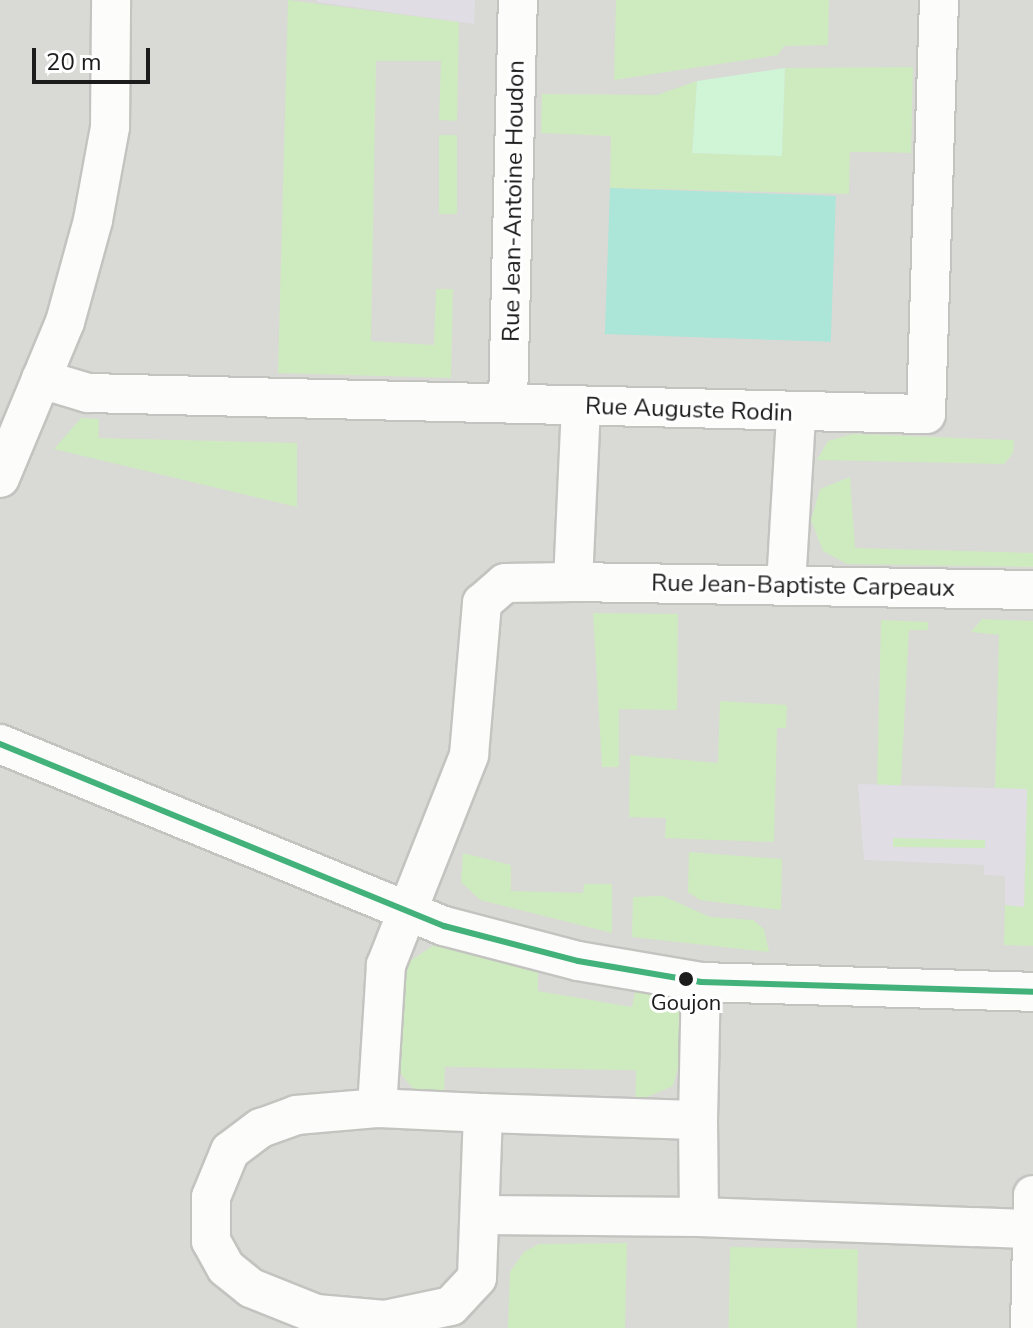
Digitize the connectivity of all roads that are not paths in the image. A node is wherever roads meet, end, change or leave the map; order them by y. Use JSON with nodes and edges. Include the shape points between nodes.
{"nodes":[{"id":1,"x":111,"y":0,"type":"edge"},
{"id":2,"x":518,"y":0,"type":"edge"},
{"id":3,"x":939,"y":0,"type":"edge"},
{"id":4,"x":41,"y":379,"type":"junction"},
{"id":5,"x":508,"y":403,"type":"junction"},
{"id":6,"x":581,"y":406,"type":"junction"},
{"id":7,"x":796,"y":415,"type":"junction"},
{"id":8,"x":3,"y":462,"type":"edge"},
{"id":9,"x":573,"y":582,"type":"junction"},
{"id":10,"x":786,"y":585,"type":"junction"},
{"id":11,"x":1033,"y":590,"type":"edge"},
{"id":12,"x":0,"y":744,"type":"edge"},
{"id":13,"x":405,"y":910,"type":"junction"},
{"id":14,"x":701,"y":982,"type":"junction"},
{"id":15,"x":1033,"y":998,"type":"edge"},
{"id":16,"x":377,"y":1108,"type":"junction"},
{"id":17,"x":483,"y":1113,"type":"junction"},
{"id":18,"x":698,"y":1120,"type":"junction"},
{"id":19,"x":1033,"y":1195,"type":"edge"},
{"id":20,"x":484,"y":1215,"type":"junction"},
{"id":21,"x":699,"y":1217,"type":"junction"},
{"id":22,"x":1032,"y":1229,"type":"edge"},
{"id":23,"x":384,"y":1324,"type":"edge"},
{"id":24,"x":1030,"y":1328,"type":"edge"}],
"edges":[{"from":1,"to":4,"type":"street","via":[[110,127],[93,220]]},
{"from":2,"to":5,"type":"street","name":"Rue Jean-Antoine Houdon"},
{"from":3,"to":7,"type":"street","name":"Rue Auguste Rodin","via":[[926,414]]},
{"from":4,"to":5,"type":"street","name":"Rue Auguste Rodin","via":[[88,393]]},
{"from":4,"to":8,"type":"street"},
{"from":5,"to":6,"type":"street","name":"Rue Auguste Rodin"},
{"from":6,"to":7,"type":"street","name":"Rue Auguste Rodin"},
{"from":6,"to":9,"type":"street"},
{"from":7,"to":10,"type":"street"},
{"from":9,"to":10,"type":"street","name":"Rue Jean-Baptiste Carpeaux"},
{"from":9,"to":13,"type":"street","name":"Rue Jean-Baptiste Carpeaux","via":[[505,583],[482,603],[469,755]]},
{"from":10,"to":11,"type":"street","name":"Rue Jean-Baptiste Carpeaux"},
{"from":12,"to":13,"type":"street"},
{"from":13,"to":14,"type":"street","via":[[578,961]]},
{"from":13,"to":16,"type":"street","name":"Rue Jean-Baptiste Carpeaux","via":[[381,1001]]},
{"from":14,"to":15,"type":"street"},
{"from":14,"to":18,"type":"street"},
{"from":16,"to":17,"type":"street"},
{"from":16,"to":23,"type":"street","via":[[296,1115],[245,1137],[217,1173],[209,1215],[217,1254],[251,1288],[316,1314]]},
{"from":17,"to":18,"type":"street"},
{"from":17,"to":20,"type":"street"},
{"from":18,"to":21,"type":"street"},
{"from":19,"to":22,"type":"street"},
{"from":20,"to":21,"type":"street"},
{"from":20,"to":23,"type":"street","via":[[483,1257],[467,1294],[425,1315]]},
{"from":21,"to":22,"type":"street"},
{"from":22,"to":24,"type":"street"}]}
